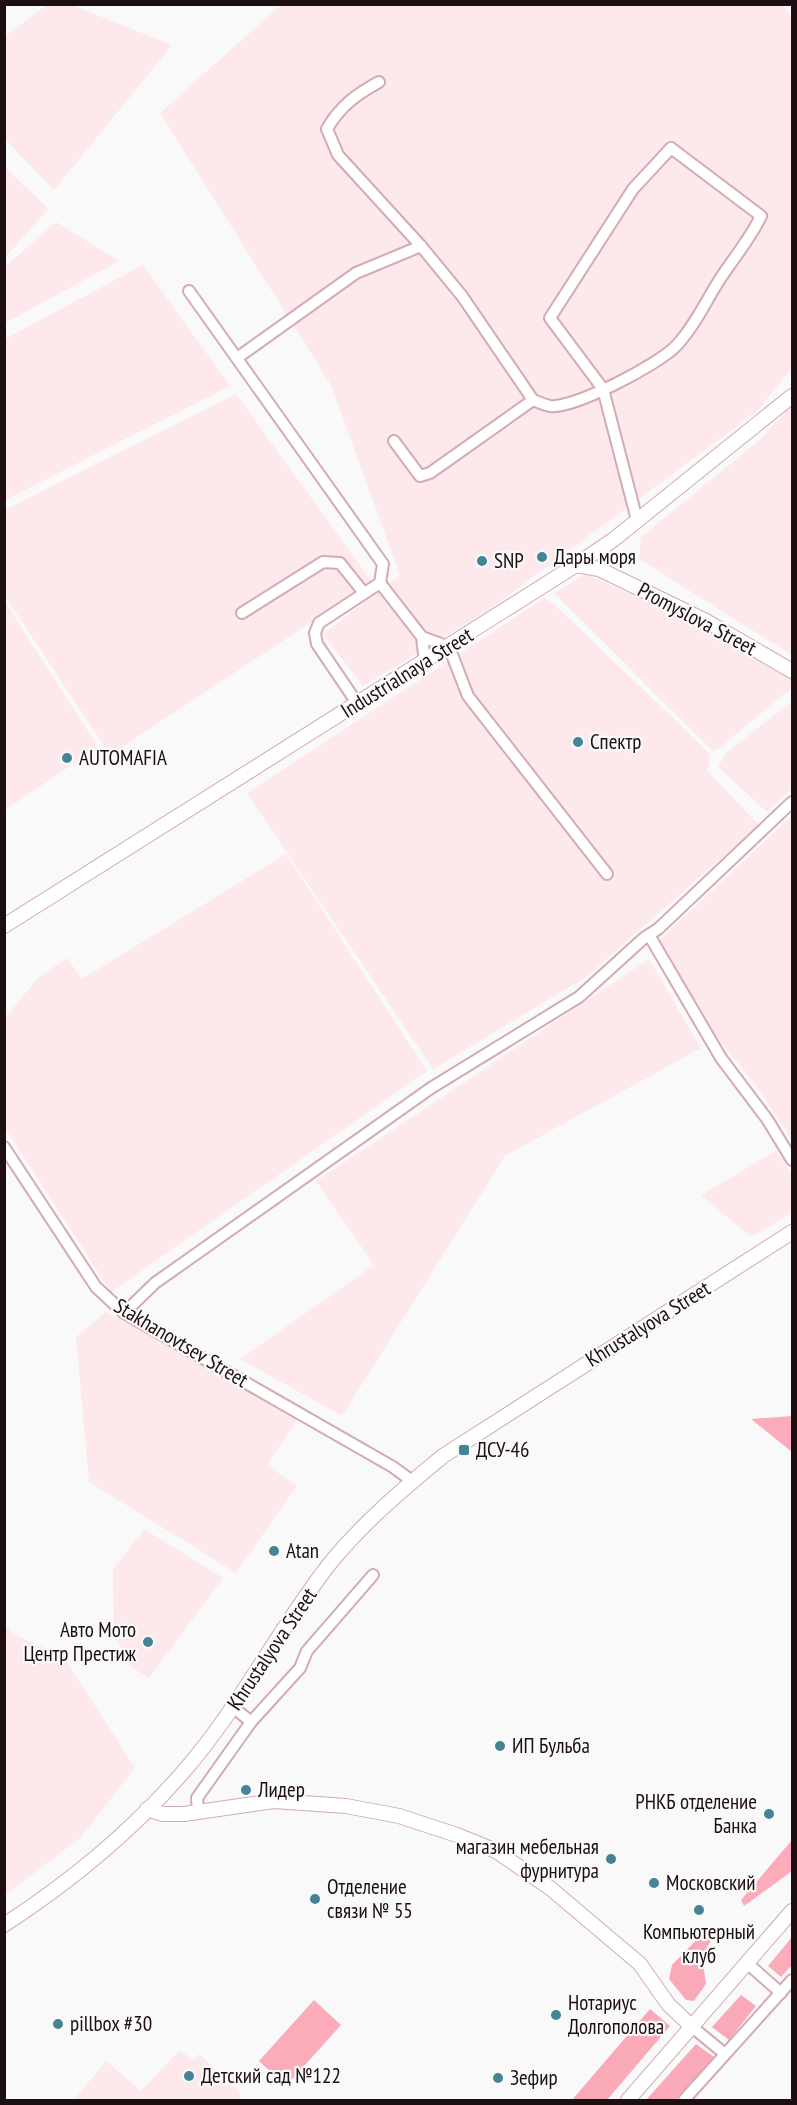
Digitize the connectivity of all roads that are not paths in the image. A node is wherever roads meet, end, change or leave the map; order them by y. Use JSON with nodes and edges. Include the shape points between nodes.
{"nodes":[{"id":1,"x":379,"y":82,"type":"dead end"},
{"id":2,"x":421,"y":246,"type":"junction"},
{"id":3,"x":189,"y":291,"type":"dead end"},
{"id":4,"x":237,"y":358,"type":"junction"},
{"id":5,"x":603,"y":389,"type":"junction"},
{"id":6,"x":792,"y":396,"type":"edge"},
{"id":7,"x":533,"y":400,"type":"junction"},
{"id":8,"x":394,"y":441,"type":"dead end"},
{"id":9,"x":637,"y":520,"type":"junction"},
{"id":10,"x":613,"y":540,"type":"junction"},
{"id":11,"x":576,"y":565,"type":"junction"},
{"id":12,"x":599,"y":569,"type":"junction"},
{"id":13,"x":380,"y":583,"type":"junction"},
{"id":14,"x":364,"y":593,"type":"junction"},
{"id":15,"x":242,"y":613,"type":"dead end"},
{"id":16,"x":422,"y":637,"type":"junction"},
{"id":17,"x":449,"y":647,"type":"junction"},
{"id":18,"x":424,"y":663,"type":"junction"},
{"id":19,"x":792,"y":671,"type":"edge"},
{"id":20,"x":357,"y":703,"type":"junction"},
{"id":21,"x":792,"y":802,"type":"edge"},
{"id":22,"x":608,"y":874,"type":"dead end"},
{"id":23,"x":4,"y":926,"type":"edge"},
{"id":24,"x":649,"y":935,"type":"junction"},
{"id":25,"x":4,"y":1147,"type":"edge"},
{"id":26,"x":792,"y":1160,"type":"edge"},
{"id":27,"x":792,"y":1232,"type":"edge"},
{"id":28,"x":124,"y":1313,"type":"junction"},
{"id":29,"x":412,"y":1481,"type":"junction"},
{"id":30,"x":373,"y":1575,"type":"dead end"},
{"id":31,"x":233,"y":1707,"type":"junction"},
{"id":32,"x":251,"y":1722,"type":"junction"},
{"id":33,"x":147,"y":1809,"type":"junction"},
{"id":34,"x":198,"y":1812,"type":"junction"},
{"id":35,"x":792,"y":1911,"type":"edge"},
{"id":36,"x":4,"y":1925,"type":"edge"},
{"id":37,"x":747,"y":1964,"type":"junction"},
{"id":38,"x":792,"y":1980,"type":"edge"},
{"id":39,"x":781,"y":1993,"type":"junction"},
{"id":40,"x":691,"y":2026,"type":"junction"},
{"id":41,"x":725,"y":2054,"type":"junction"},
{"id":42,"x":628,"y":2100,"type":"edge"},
{"id":43,"x":684,"y":2100,"type":"edge"}],
"edges":[{"from":1,"to":2,"type":"street","via":[[350,100],[327,129],[338,155]]},
{"from":2,"to":4,"type":"street","via":[[356,273]]},
{"from":2,"to":7,"type":"street","via":[[462,296]]},
{"from":3,"to":4,"type":"street"},
{"from":4,"to":13,"type":"street","via":[[381,557],[384,570]]},
{"from":5,"to":5,"type":"street","via":[[676,346],[761,216],[671,148],[633,189],[550,318]]},
{"from":5,"to":7,"type":"street","via":[[551,406]]},
{"from":5,"to":9,"type":"street"},
{"from":6,"to":9,"type":"main road","name":"Industrialnaya Street"},
{"from":7,"to":8,"type":"street","via":[[430,473],[420,476]]},
{"from":9,"to":10,"type":"main road","name":"Industrialnaya Street"},
{"from":10,"to":11,"type":"main road","name":"Industrialnaya Street"},
{"from":10,"to":12,"type":"main road","via":[[602,553]]},
{"from":11,"to":12,"type":"main road","name":"Promyslova Street"},
{"from":11,"to":17,"type":"main road","name":"Industrialnaya Street"},
{"from":12,"to":19,"type":"main road","name":"Promyslova Street","via":[[706,621]]},
{"from":13,"to":14,"type":"street"},
{"from":13,"to":16,"type":"street"},
{"from":14,"to":15,"type":"street","via":[[340,563],[323,562]]},
{"from":14,"to":20,"type":"street","via":[[320,623],[315,633],[318,644]]},
{"from":16,"to":17,"type":"street"},
{"from":16,"to":18,"type":"street"},
{"from":17,"to":18,"type":"main road","name":"Industrialnaya Street"},
{"from":17,"to":22,"type":"street","via":[[468,696]]},
{"from":18,"to":20,"type":"main road","name":"Industrialnaya Street"},
{"from":20,"to":23,"type":"main road","name":"Industrialnaya Street"},
{"from":21,"to":24,"type":"street"},
{"from":24,"to":26,"type":"street","via":[[721,1058]]},
{"from":24,"to":28,"type":"street","via":[[579,996],[431,1088],[155,1283]]},
{"from":25,"to":28,"type":"street","name":"Stakhanovtsev Street","via":[[96,1287]]},
{"from":27,"to":29,"type":"main road","name":"Khrustalyova Street","via":[[443,1456]]},
{"from":28,"to":29,"type":"street","name":"Stakhanovtsev Street"},
{"from":29,"to":31,"type":"main road","name":"Khrustalyova Street","via":[[363,1525],[331,1563]]},
{"from":30,"to":32,"type":"street","via":[[307,1651],[300,1668]]},
{"from":31,"to":32,"type":"street"},
{"from":31,"to":33,"type":"main road","name":"Khrustalyova Street","via":[[184,1771]]},
{"from":32,"to":34,"type":"street","via":[[197,1798]]},
{"from":33,"to":34,"type":"main road","via":[[163,1814]]},
{"from":33,"to":36,"type":"main road","name":"Khrustalyova Street","via":[[83,1868]]},
{"from":34,"to":40,"type":"main road","via":[[274,1802],[345,1806],[399,1815],[496,1851],[550,1888],[640,1965],[668,2004]]},
{"from":35,"to":37,"type":"main road"},
{"from":37,"to":39,"type":"street"},
{"from":37,"to":40,"type":"main road"},
{"from":38,"to":39,"type":"street"},
{"from":39,"to":41,"type":"street"},
{"from":40,"to":41,"type":"street"},
{"from":40,"to":42,"type":"main road"},
{"from":41,"to":43,"type":"street"}]}
